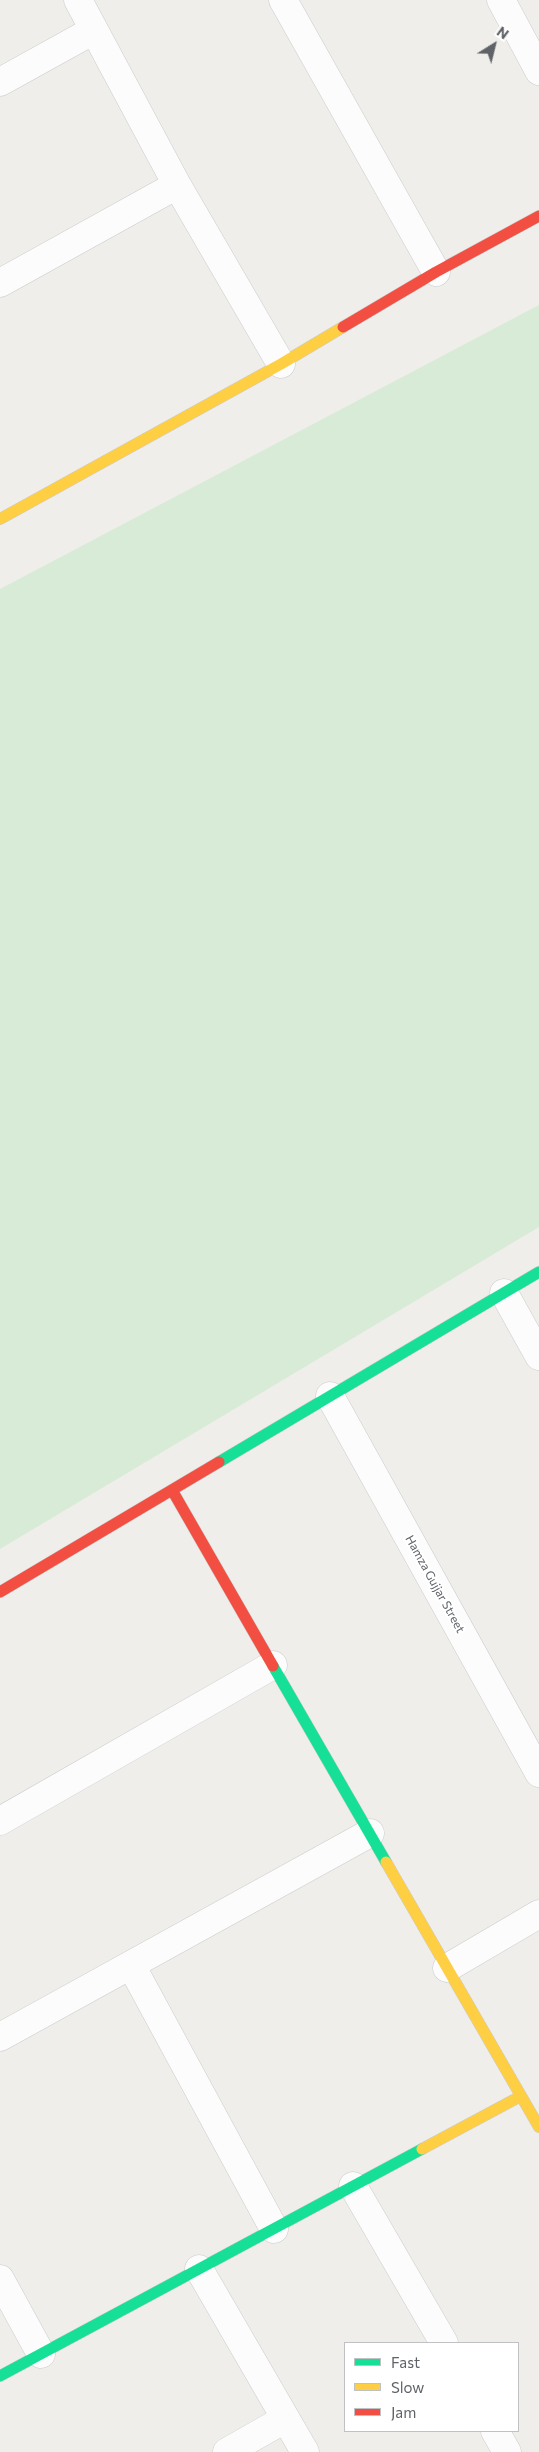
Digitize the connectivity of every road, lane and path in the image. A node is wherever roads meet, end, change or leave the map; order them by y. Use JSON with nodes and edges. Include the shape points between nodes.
{"nodes":[{"id":1,"x":78,"y":0,"type":"edge"},
{"id":2,"x":283,"y":0,"type":"edge"},
{"id":3,"x":501,"y":0,"type":"edge"},
{"id":4,"x":94,"y":30,"type":"junction"},
{"id":5,"x":539,"y":71,"type":"edge"},
{"id":6,"x":0,"y":82,"type":"edge"},
{"id":7,"x":177,"y":185,"type":"junction"},
{"id":8,"x":539,"y":216,"type":"edge"},
{"id":9,"x":436,"y":272,"type":"junction"},
{"id":10,"x":0,"y":283,"type":"edge"},
{"id":11,"x":281,"y":364,"type":"junction"},
{"id":12,"x":0,"y":519,"type":"edge"},
{"id":13,"x":539,"y":1272,"type":"edge"},
{"id":14,"x":504,"y":1293,"type":"junction"},
{"id":15,"x":539,"y":1356,"type":"edge"},
{"id":16,"x":330,"y":1396,"type":"junction"},
{"id":17,"x":172,"y":1490,"type":"junction"},
{"id":18,"x":0,"y":1592,"type":"edge"},
{"id":19,"x":273,"y":1665,"type":"junction"},
{"id":20,"x":539,"y":1772,"type":"edge"},
{"id":21,"x":0,"y":1821,"type":"edge"},
{"id":22,"x":370,"y":1833,"type":"junction"},
{"id":23,"x":539,"y":1914,"type":"edge"},
{"id":24,"x":131,"y":1965,"type":"junction"},
{"id":25,"x":447,"y":1968,"type":"junction"},
{"id":26,"x":0,"y":2037,"type":"edge"},
{"id":27,"x":521,"y":2096,"type":"junction"},
{"id":28,"x":539,"y":2127,"type":"edge"},
{"id":29,"x":353,"y":2186,"type":"junction"},
{"id":30,"x":274,"y":2229,"type":"junction"},
{"id":31,"x":199,"y":2269,"type":"junction"},
{"id":32,"x":0,"y":2279,"type":"edge"},
{"id":33,"x":443,"y":2342,"type":"edge"},
{"id":34,"x":41,"y":2354,"type":"junction"},
{"id":35,"x":0,"y":2376,"type":"edge"},
{"id":36,"x":286,"y":2418,"type":"junction"},
{"id":37,"x":496,"y":2432,"type":"edge"},
{"id":38,"x":227,"y":2452,"type":"edge"},
{"id":39,"x":305,"y":2452,"type":"edge"},
{"id":40,"x":507,"y":2452,"type":"edge"}],
"edges":[{"from":1,"to":4,"type":"street"},
{"from":2,"to":9,"type":"street"},
{"from":3,"to":5,"type":"street"},
{"from":4,"to":6,"type":"street"},
{"from":4,"to":7,"type":"street"},
{"from":7,"to":10,"type":"street"},
{"from":7,"to":11,"type":"street"},
{"from":8,"to":9,"type":"street"},
{"from":9,"to":11,"type":"street"},
{"from":11,"to":12,"type":"street"},
{"from":13,"to":14,"type":"street"},
{"from":14,"to":15,"type":"street"},
{"from":14,"to":16,"type":"street"},
{"from":16,"to":17,"type":"street"},
{"from":16,"to":20,"type":"street","name":"Hamza Gujjar Street"},
{"from":17,"to":18,"type":"street"},
{"from":17,"to":19,"type":"street"},
{"from":19,"to":21,"type":"street"},
{"from":19,"to":22,"type":"street"},
{"from":22,"to":24,"type":"street"},
{"from":22,"to":25,"type":"street"},
{"from":23,"to":25,"type":"street"},
{"from":24,"to":26,"type":"street"},
{"from":24,"to":30,"type":"street"},
{"from":25,"to":27,"type":"street"},
{"from":27,"to":28,"type":"street"},
{"from":27,"to":29,"type":"street"},
{"from":29,"to":30,"type":"street"},
{"from":29,"to":33,"type":"street"},
{"from":30,"to":31,"type":"street"},
{"from":31,"to":34,"type":"street"},
{"from":31,"to":36,"type":"street"},
{"from":32,"to":34,"type":"street"},
{"from":34,"to":35,"type":"street"},
{"from":36,"to":38,"type":"street"},
{"from":36,"to":39,"type":"street"},
{"from":37,"to":40,"type":"street"}]}
